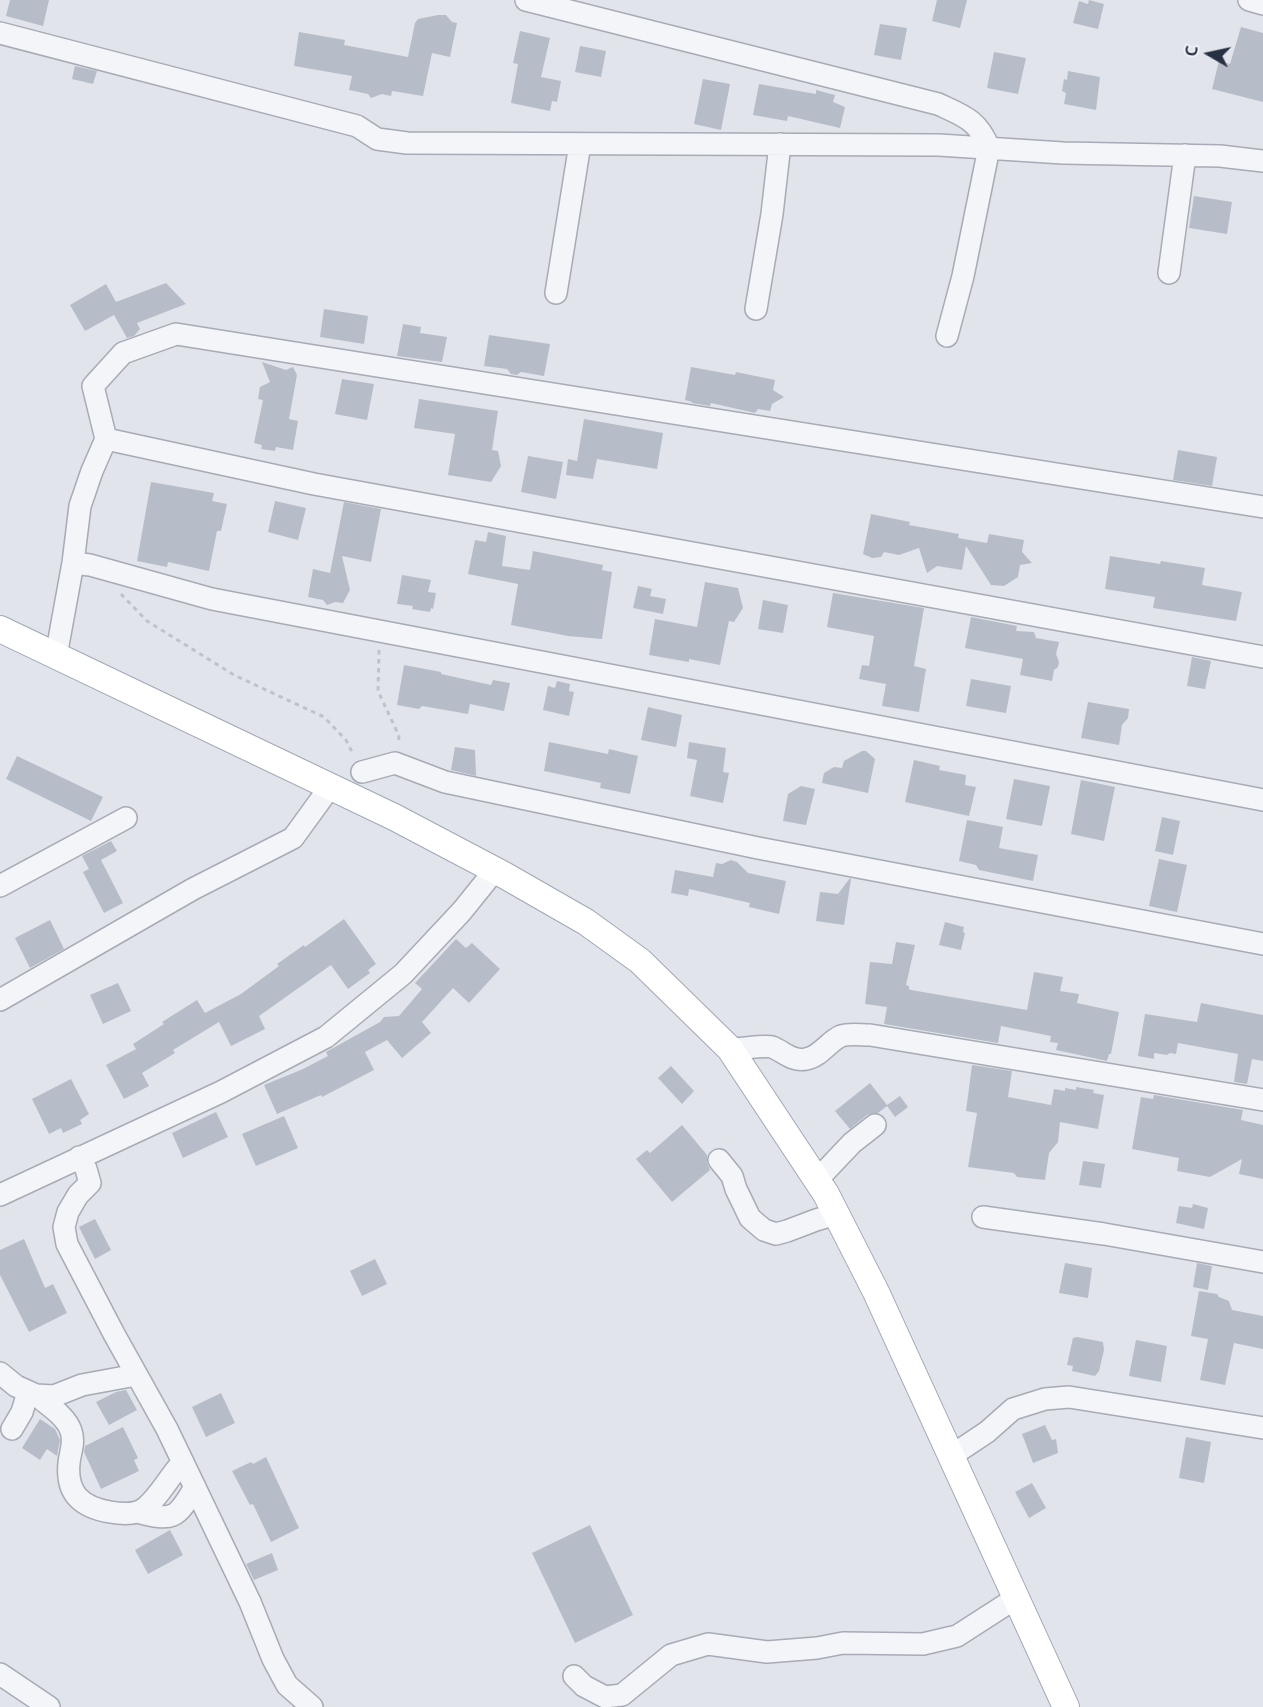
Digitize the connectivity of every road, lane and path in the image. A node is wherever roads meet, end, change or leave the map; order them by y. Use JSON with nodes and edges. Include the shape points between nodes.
{"nodes":[{"id":1,"x":526,"y":0,"type":"edge"},
{"id":2,"x":1249,"y":0,"type":"edge"},
{"id":3,"x":1263,"y":4,"type":"edge"},
{"id":4,"x":0,"y":33,"type":"edge"},
{"id":5,"x":580,"y":144,"type":"junction"},
{"id":6,"x":780,"y":144,"type":"junction"},
{"id":7,"x":989,"y":148,"type":"junction"},
{"id":8,"x":1185,"y":155,"type":"junction"},
{"id":9,"x":1263,"y":161,"type":"edge"},
{"id":10,"x":1169,"y":273,"type":"dead end"},
{"id":11,"x":556,"y":293,"type":"dead end"},
{"id":12,"x":756,"y":309,"type":"dead end"},
{"id":13,"x":947,"y":336,"type":"dead end"},
{"id":14,"x":106,"y":439,"type":"junction"},
{"id":15,"x":1263,"y":507,"type":"edge"},
{"id":16,"x":73,"y":563,"type":"junction"},
{"id":17,"x":117,"y":590,"type":"dead end"},
{"id":18,"x":0,"y":629,"type":"edge"},
{"id":19,"x":381,"y":631,"type":"junction"},
{"id":20,"x":56,"y":656,"type":"junction"},
{"id":21,"x":1263,"y":657,"type":"edge"},
{"id":22,"x":395,"y":764,"type":"junction"},
{"id":23,"x":363,"y":772,"type":"joint"},
{"id":24,"x":330,"y":787,"type":"junction"},
{"id":25,"x":1263,"y":800,"type":"edge"},
{"id":26,"x":126,"y":818,"type":"dead end"},
{"id":27,"x":495,"y":870,"type":"junction"},
{"id":28,"x":0,"y":886,"type":"edge"},
{"id":29,"x":1263,"y":944,"type":"edge"},
{"id":30,"x":0,"y":1000,"type":"edge"},
{"id":31,"x":730,"y":1049,"type":"junction"},
{"id":32,"x":1263,"y":1100,"type":"edge"},
{"id":33,"x":875,"y":1125,"type":"dead end"},
{"id":34,"x":79,"y":1157,"type":"junction"},
{"id":35,"x":719,"y":1160,"type":"dead end"},
{"id":36,"x":817,"y":1180,"type":"junction"},
{"id":37,"x":0,"y":1195,"type":"edge"},
{"id":38,"x":836,"y":1214,"type":"junction"},
{"id":39,"x":983,"y":1217,"type":"dead end"},
{"id":40,"x":1263,"y":1262,"type":"edge"},
{"id":41,"x":0,"y":1373,"type":"edge"},
{"id":42,"x":136,"y":1375,"type":"junction"},
{"id":43,"x":32,"y":1394,"type":"junction"},
{"id":44,"x":1263,"y":1428,"type":"edge"},
{"id":45,"x":12,"y":1429,"type":"dead end"},
{"id":46,"x":951,"y":1456,"type":"junction"},
{"id":47,"x":183,"y":1462,"type":"junction"},
{"id":48,"x":195,"y":1487,"type":"junction"},
{"id":49,"x":136,"y":1512,"type":"junction"},
{"id":50,"x":1016,"y":1598,"type":"junction"},
{"id":51,"x":0,"y":1674,"type":"edge"},
{"id":52,"x":574,"y":1676,"type":"dead end"},
{"id":53,"x":49,"y":1707,"type":"edge"},
{"id":54,"x":312,"y":1707,"type":"edge"},
{"id":55,"x":1066,"y":1707,"type":"edge"}],
"edges":[{"from":1,"to":7,"type":"street","via":[[938,104],[969,118],[982,132]]},
{"from":2,"to":3,"type":"street"},
{"from":4,"to":5,"type":"street","via":[[357,126],[377,139],[407,143]]},
{"from":5,"to":6,"type":"street"},
{"from":5,"to":11,"type":"street"},
{"from":6,"to":7,"type":"street"},
{"from":6,"to":12,"type":"street"},
{"from":7,"to":8,"type":"street"},
{"from":7,"to":13,"type":"street"},
{"from":8,"to":9,"type":"street"},
{"from":8,"to":10,"type":"street"},
{"from":14,"to":15,"type":"street","via":[[93,386],[123,353],[176,334]]},
{"from":14,"to":16,"type":"street","via":[[80,506]]},
{"from":14,"to":21,"type":"street","via":[[314,484]]},
{"from":16,"to":19,"type":"street","via":[[212,599]]},
{"from":16,"to":20,"type":"street"},
{"from":17,"to":23,"type":"path","via":[[147,621],[234,675],[324,717],[346,740]]},
{"from":18,"to":20,"type":"main road"},
{"from":19,"to":22,"type":"path","via":[[378,691],[399,736]]},
{"from":19,"to":25,"type":"street"},
{"from":20,"to":24,"type":"main road"},
{"from":22,"to":23,"type":"street"},
{"from":22,"to":29,"type":"street","via":[[445,782],[758,848]]},
{"from":24,"to":27,"type":"main road"},
{"from":24,"to":30,"type":"street","via":[[294,838],[193,889]]},
{"from":26,"to":28,"type":"street"},
{"from":27,"to":31,"type":"main road","via":[[586,922],[640,961]]},
{"from":27,"to":34,"type":"street","via":[[403,974],[326,1037],[220,1092]]},
{"from":31,"to":32,"type":"street","via":[[772,1047],[795,1060],[809,1059],[840,1037],[870,1035]]},
{"from":31,"to":36,"type":"main road"},
{"from":33,"to":36,"type":"street"},
{"from":34,"to":37,"type":"street"},
{"from":34,"to":42,"type":"street","via":[[90,1183],[68,1212],[64,1227],[67,1244]]},
{"from":35,"to":38,"type":"street","via":[[732,1176],[750,1218],[764,1230],[787,1232]]},
{"from":36,"to":38,"type":"main road"},
{"from":38,"to":46,"type":"main road"},
{"from":39,"to":40,"type":"street"},
{"from":41,"to":43,"type":"street"},
{"from":42,"to":43,"type":"street","via":[[82,1385],[54,1396]]},
{"from":42,"to":47,"type":"street"},
{"from":43,"to":45,"type":"street"},
{"from":43,"to":49,"type":"street","via":[[59,1415],[70,1430],[73,1444],[68,1476],[74,1495],[88,1506],[110,1512]]},
{"from":44,"to":46,"type":"street","via":[[1069,1397],[1045,1399],[1013,1409]]},
{"from":46,"to":50,"type":"main road"},
{"from":47,"to":48,"type":"street"},
{"from":47,"to":49,"type":"street","via":[[144,1509]]},
{"from":48,"to":49,"type":"street","via":[[174,1516],[160,1518]]},
{"from":48,"to":54,"type":"street","via":[[273,1659],[287,1685]]},
{"from":50,"to":52,"type":"street","via":[[957,1636],[923,1644],[843,1643],[767,1652],[708,1644],[671,1655],[622,1695],[604,1697]]},
{"from":50,"to":55,"type":"main road"},
{"from":51,"to":53,"type":"street"}]}
